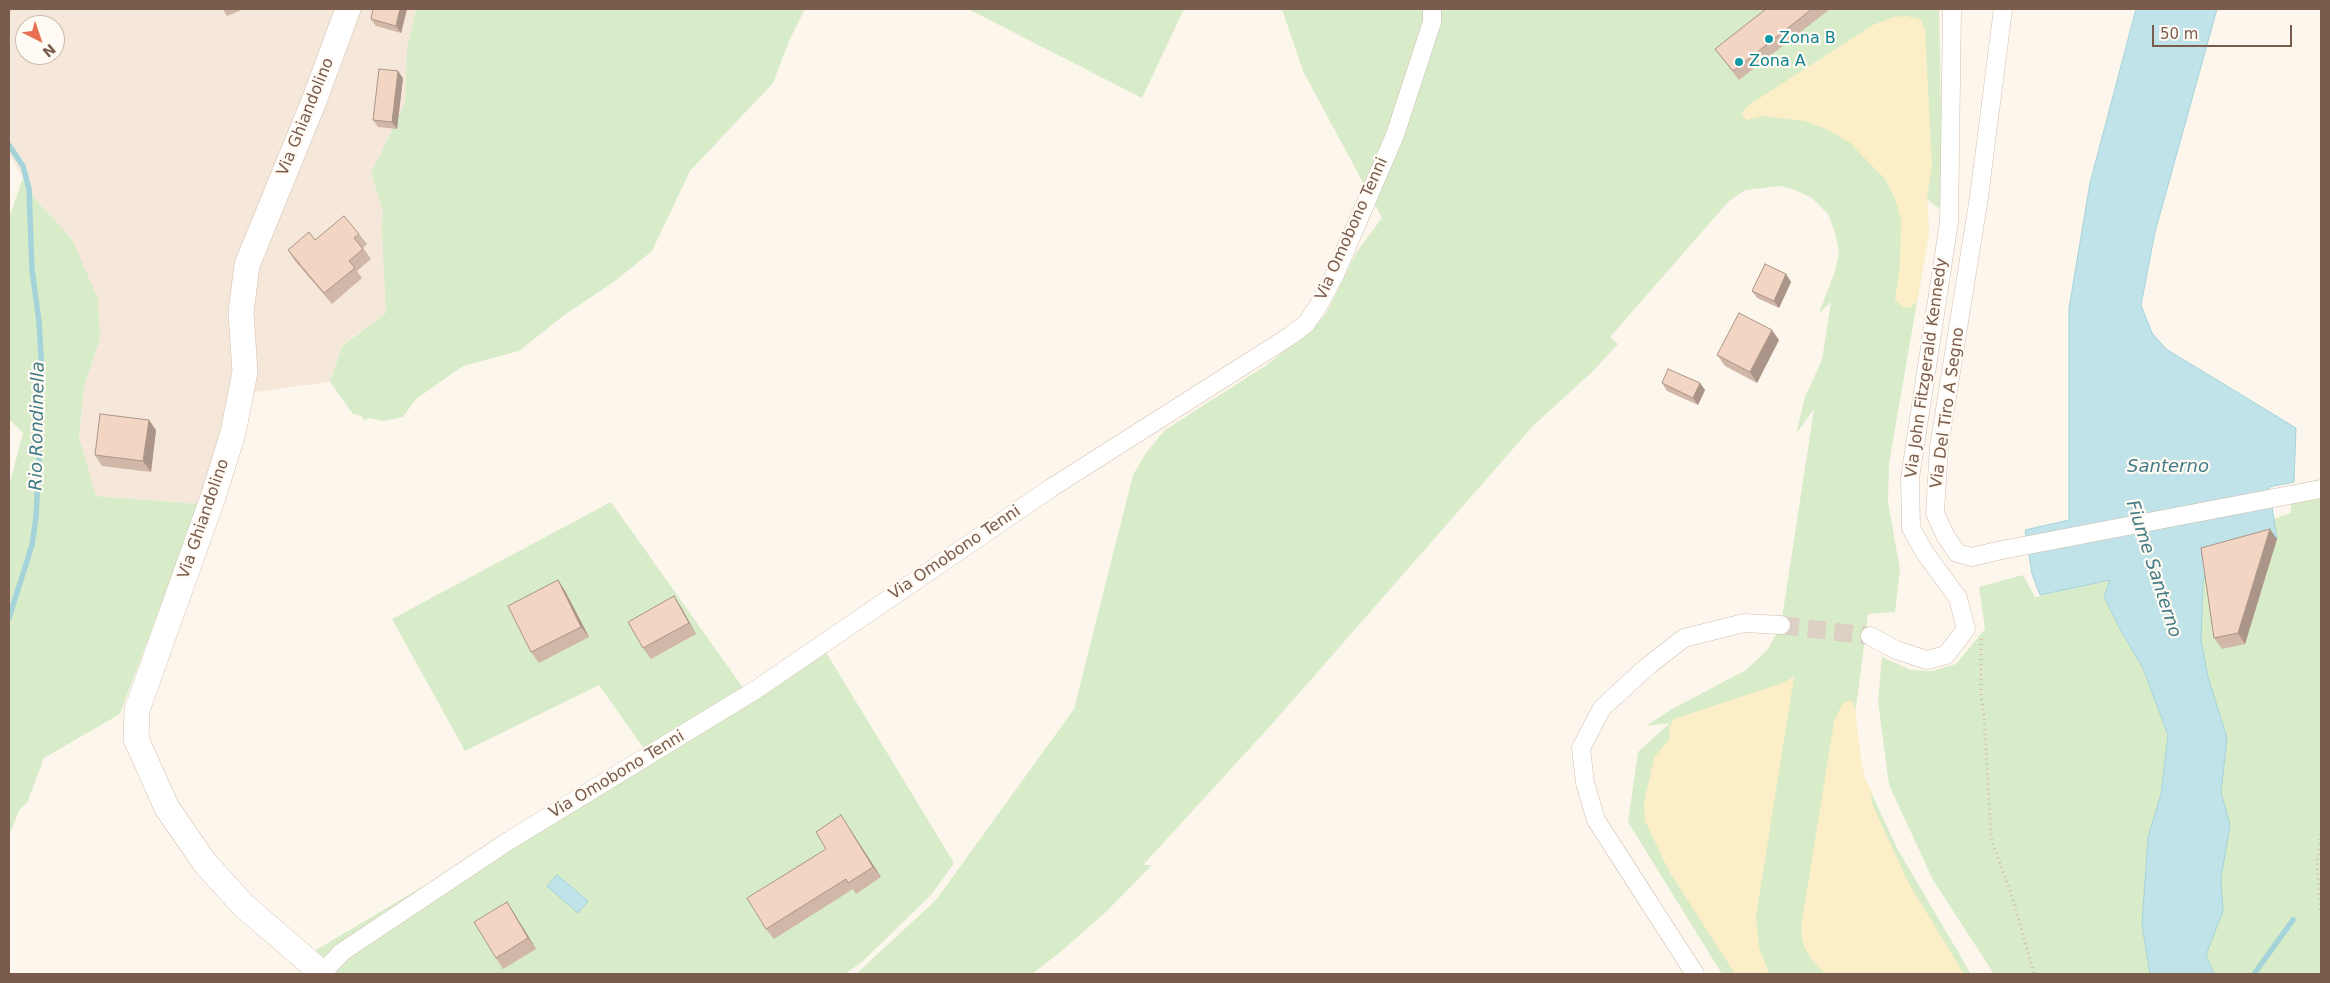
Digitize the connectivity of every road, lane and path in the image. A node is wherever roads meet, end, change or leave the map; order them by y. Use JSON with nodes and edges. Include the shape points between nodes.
{"nodes":[{"id":1,"x":348,"y":9,"type":"edge"},
{"id":2,"x":1432,"y":9,"type":"edge"},
{"id":3,"x":1952,"y":9,"type":"edge"},
{"id":4,"x":2003,"y":9,"type":"edge"},
{"id":5,"x":2321,"y":489,"type":"edge"},
{"id":6,"x":1781,"y":625,"type":"tunnel mouth"},
{"id":7,"x":1870,"y":636,"type":"tunnel mouth"},
{"id":8,"x":1981,"y":636,"type":"dead end"},
{"id":9,"x":2321,"y":834,"type":"edge"},
{"id":10,"x":2321,"y":916,"type":"edge"},
{"id":11,"x":323,"y":974,"type":"edge"},
{"id":12,"x":1695,"y":974,"type":"edge"},
{"id":13,"x":2034,"y":974,"type":"edge"}],
"edges":[{"from":1,"to":11,"type":"street","name":"Via Ghiandolino","via":[[314,102],[247,265],[241,312],[245,372],[233,433],[137,710],[136,739],[167,808],[205,863],[242,905]]},
{"from":2,"to":11,"type":"street","name":"Via Omobono Tenni","via":[[1432,22],[1394,135],[1336,272],[1306,324],[1050,488],[757,689],[493,850],[342,952]]},
{"from":3,"to":7,"type":"street","name":"Via John Fitzgerald Kennedy","via":[[1949,222],[1910,495],[1911,528],[1958,598],[1966,629],[1946,655],[1927,660],[1896,650]]},
{"from":4,"to":5,"type":"street","name":"Via Del Tiro A Segno","via":[[1979,197],[1939,447],[1935,513],[1945,535],[1957,553],[1972,557]]},
{"from":6,"to":12,"type":"street","via":[[1744,623],[1684,638],[1602,708],[1581,748],[1585,783],[1596,820]]},
{"from":8,"to":13,"type":"path","via":[[1981,696],[1991,834]]},
{"from":9,"to":10,"type":"path","via":[[2317,862]]}]}
